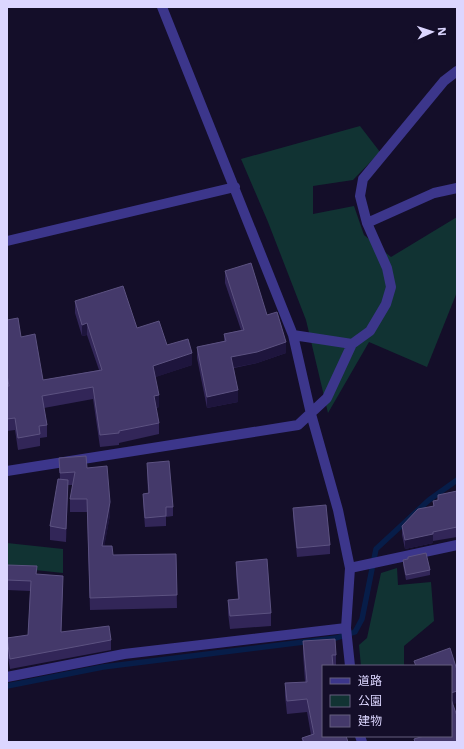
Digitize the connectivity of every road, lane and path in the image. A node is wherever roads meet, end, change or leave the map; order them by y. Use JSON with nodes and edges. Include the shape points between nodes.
{"nodes":[{"id":1,"x":162,"y":7,"type":"edge"},
{"id":2,"x":457,"y":71,"type":"edge"},
{"id":3,"x":235,"y":187,"type":"junction"},
{"id":4,"x":457,"y":188,"type":"edge"},
{"id":5,"x":367,"y":223,"type":"junction"},
{"id":6,"x":7,"y":241,"type":"edge"},
{"id":7,"x":293,"y":335,"type":"junction"},
{"id":8,"x":352,"y":344,"type":"junction"},
{"id":9,"x":311,"y":414,"type":"junction"},
{"id":10,"x":7,"y":471,"type":"edge"},
{"id":11,"x":457,"y":546,"type":"edge"},
{"id":12,"x":350,"y":568,"type":"junction"},
{"id":13,"x":346,"y":628,"type":"junction"},
{"id":14,"x":350,"y":665,"type":"edge"},
{"id":15,"x":7,"y":677,"type":"edge"}],
"edges":[{"from":1,"to":3,"type":"street"},
{"from":2,"to":5,"type":"street","via":[[444,81],[363,179],[360,196]]},
{"from":3,"to":6,"type":"street"},
{"from":3,"to":7,"type":"street"},
{"from":4,"to":5,"type":"street","via":[[434,193]]},
{"from":5,"to":8,"type":"street","via":[[387,268],[391,287],[386,304],[370,331]]},
{"from":7,"to":8,"type":"street"},
{"from":7,"to":9,"type":"street"},
{"from":8,"to":9,"type":"street","via":[[327,398]]},
{"from":9,"to":10,"type":"street","via":[[298,425]]},
{"from":9,"to":12,"type":"street","via":[[338,510]]},
{"from":11,"to":12,"type":"street"},
{"from":12,"to":13,"type":"street"},
{"from":13,"to":14,"type":"street"},
{"from":13,"to":15,"type":"street","via":[[124,654]]}]}
